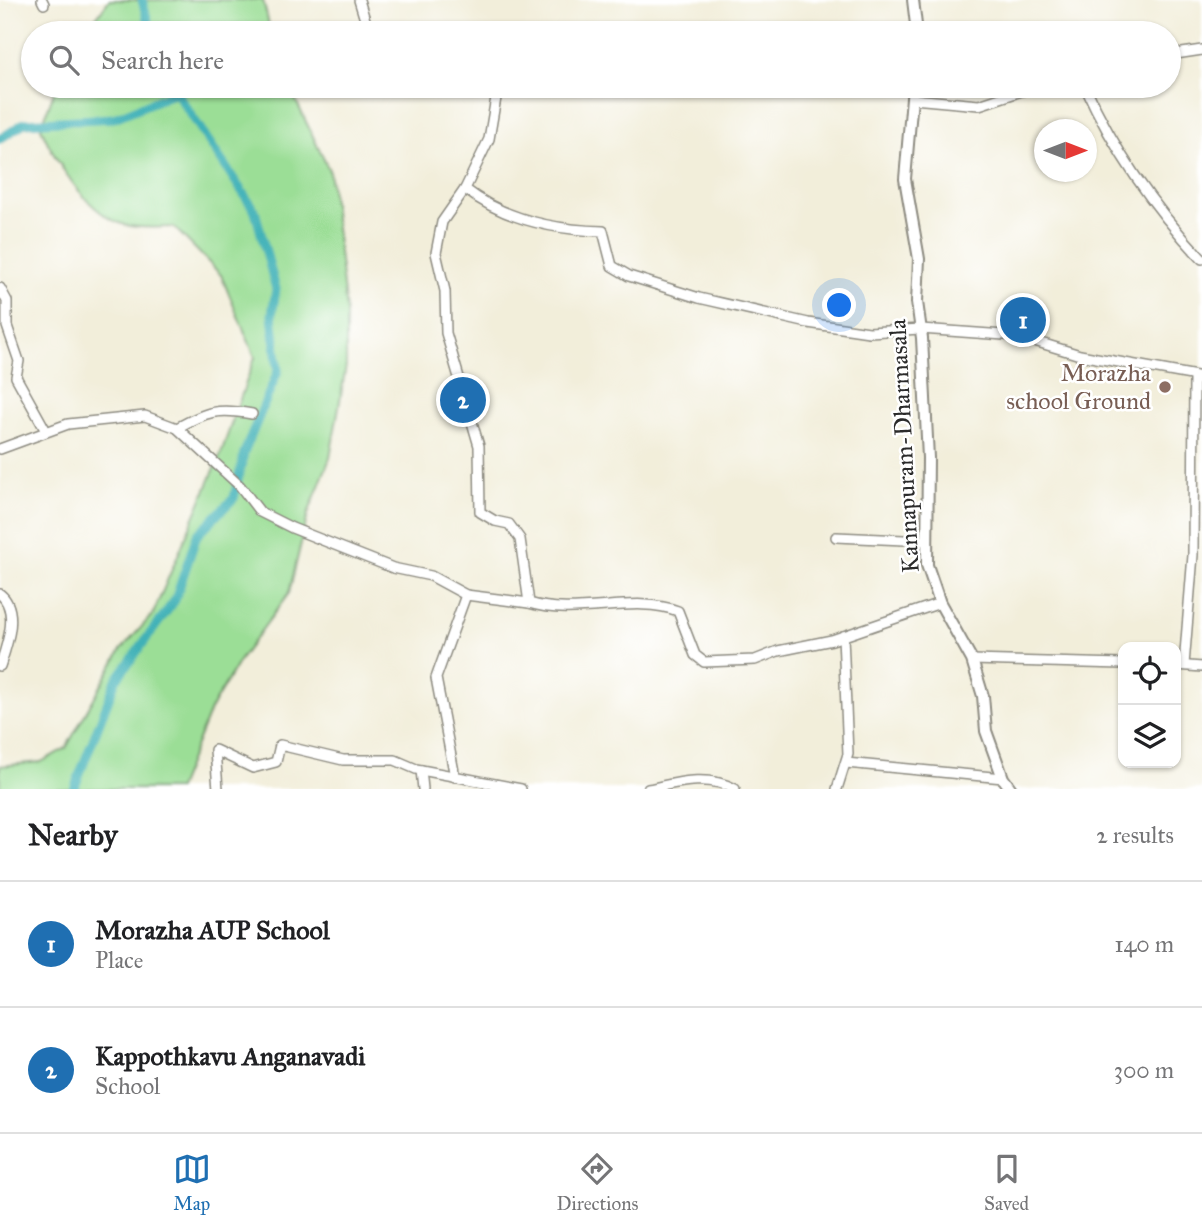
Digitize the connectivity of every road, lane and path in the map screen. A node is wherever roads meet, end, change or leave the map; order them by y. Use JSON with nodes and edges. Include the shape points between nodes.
{"nodes":[{"id":1,"x":359,"y":0,"type":"edge"},
{"id":2,"x":913,"y":0,"type":"edge"},
{"id":3,"x":365,"y":21,"type":"edge"},
{"id":4,"x":916,"y":21,"type":"edge"},
{"id":5,"x":1202,"y":50,"type":"edge"},
{"id":6,"x":1181,"y":53,"type":"edge"},
{"id":7,"x":496,"y":98,"type":"edge"},
{"id":8,"x":1001,"y":98,"type":"edge"},
{"id":9,"x":1090,"y":98,"type":"edge"},
{"id":10,"x":913,"y":99,"type":"joint"},
{"id":11,"x":465,"y":189,"type":"junction"},
{"id":12,"x":1202,"y":259,"type":"edge"},
{"id":13,"x":0,"y":288,"type":"edge"},
{"id":14,"x":921,"y":329,"type":"junction"},
{"id":15,"x":1198,"y":378,"type":"edge"},
{"id":16,"x":252,"y":414,"type":"dead end"},
{"id":17,"x":177,"y":428,"type":"junction"},
{"id":18,"x":46,"y":432,"type":"junction"},
{"id":19,"x":0,"y":449,"type":"edge"},
{"id":20,"x":836,"y":537,"type":"dead end"},
{"id":21,"x":927,"y":541,"type":"junction"},
{"id":22,"x":0,"y":594,"type":"edge"},
{"id":23,"x":466,"y":595,"type":"junction"},
{"id":24,"x":529,"y":603,"type":"junction"},
{"id":25,"x":940,"y":603,"type":"junction"},
{"id":26,"x":843,"y":636,"type":"junction"},
{"id":27,"x":1181,"y":657,"type":"edge"},
{"id":28,"x":972,"y":660,"type":"junction"},
{"id":29,"x":1118,"y":664,"type":"edge"},
{"id":30,"x":1181,"y":665,"type":"edge"},
{"id":31,"x":0,"y":666,"type":"edge"},
{"id":32,"x":1202,"y":667,"type":"edge"},
{"id":33,"x":846,"y":763,"type":"junction"},
{"id":34,"x":421,"y":770,"type":"junction"},
{"id":35,"x":455,"y":777,"type":"junction"},
{"id":36,"x":1003,"y":778,"type":"junction"},
{"id":37,"x":218,"y":789,"type":"edge"},
{"id":38,"x":424,"y":789,"type":"edge"},
{"id":39,"x":521,"y":789,"type":"edge"},
{"id":40,"x":648,"y":789,"type":"edge"},
{"id":41,"x":735,"y":789,"type":"edge"},
{"id":42,"x":837,"y":789,"type":"edge"},
{"id":43,"x":1011,"y":789,"type":"edge"}],
"edges":[{"from":1,"to":3,"type":"street"},
{"from":2,"to":4,"type":"main road"},
{"from":5,"to":6,"type":"street"},
{"from":7,"to":11,"type":"street","via":[[489,139]]},
{"from":8,"to":10,"type":"street","via":[[979,105]]},
{"from":9,"to":12,"type":"street","via":[[1145,192]]},
{"from":10,"to":14,"type":"main road","name":"Kannapuram-Dharmasala","via":[[905,179],[919,259]]},
{"from":11,"to":14,"type":"street","via":[[509,214],[546,227],[603,231],[612,266],[657,285],[808,323],[869,332]]},
{"from":11,"to":24,"type":"street","via":[[442,222],[436,253],[445,292],[446,333],[479,446],[480,512],[509,524],[520,539]]},
{"from":13,"to":18,"type":"street","via":[[19,361],[16,377]]},
{"from":14,"to":15,"type":"street","via":[[1018,336],[1080,355]]},
{"from":14,"to":21,"type":"main road","name":"Kannapuram-Dharmasala"},
{"from":15,"to":27,"type":"street","via":[[1193,555]]},
{"from":16,"to":17,"type":"street","via":[[206,412]]},
{"from":17,"to":18,"type":"street","via":[[145,416],[68,424]]},
{"from":17,"to":23,"type":"street","via":[[237,483],[260,512],[393,568],[431,576]]},
{"from":18,"to":19,"type":"street"},
{"from":20,"to":21,"type":"street"},
{"from":21,"to":25,"type":"main road","name":"Kannapuram-Dharmasala","via":[[927,565]]},
{"from":22,"to":31,"type":"street","via":[[8,600],[12,614]]},
{"from":23,"to":24,"type":"street"},
{"from":23,"to":35,"type":"street","via":[[436,678]]},
{"from":24,"to":26,"type":"street","via":[[548,609],[660,604],[678,611],[695,655],[704,662],[755,660],[778,650]]},
{"from":25,"to":26,"type":"street"},
{"from":25,"to":28,"type":"main road","name":"Kannapuram-Dharmasala"},
{"from":26,"to":33,"type":"street"},
{"from":28,"to":29,"type":"street"},
{"from":28,"to":36,"type":"main road","name":"Kannapuram-Dharmasala","via":[[983,695],[986,731]]},
{"from":30,"to":32,"type":"street"},
{"from":33,"to":36,"type":"street"},
{"from":33,"to":42,"type":"street"},
{"from":34,"to":35,"type":"street"},
{"from":34,"to":37,"type":"street","via":[[395,760],[343,760],[280,745],[276,762],[253,768],[215,750]]},
{"from":34,"to":38,"type":"street"},
{"from":35,"to":39,"type":"street"},
{"from":36,"to":43,"type":"main road","name":"Kannapuram-Dharmasala"},
{"from":40,"to":41,"type":"street","via":[[702,780]]}]}
